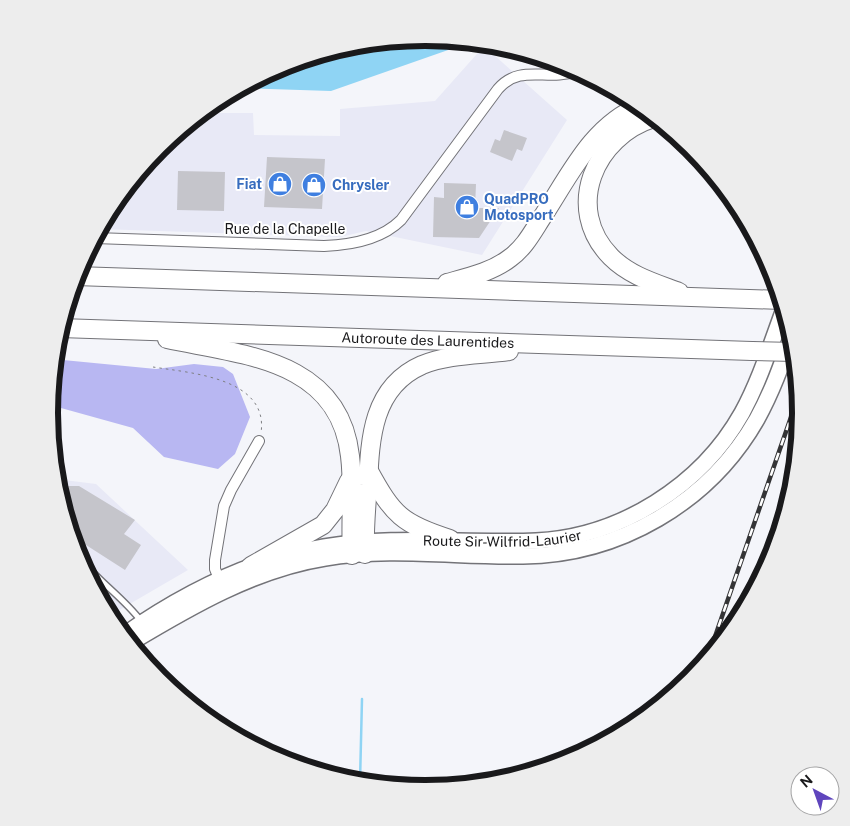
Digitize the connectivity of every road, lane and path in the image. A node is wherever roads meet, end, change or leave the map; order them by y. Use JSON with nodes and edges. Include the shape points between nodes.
{"nodes":[{"id":1,"x":565,"y":74,"type":"edge"},
{"id":2,"x":632,"y":110,"type":"edge"},
{"id":3,"x":647,"y":121,"type":"edge"},
{"id":4,"x":103,"y":238,"type":"edge"},
{"id":5,"x":85,"y":276,"type":"edge"},
{"id":6,"x":432,"y":288,"type":"junction"},
{"id":7,"x":693,"y":297,"type":"junction"},
{"id":8,"x":774,"y":303,"type":"edge"},
{"id":9,"x":776,"y":309,"type":"edge"},
{"id":10,"x":68,"y":328,"type":"edge"},
{"id":11,"x":123,"y":330,"type":"junction"},
{"id":12,"x":561,"y":344,"type":"junction"},
{"id":13,"x":786,"y":350,"type":"edge"},
{"id":14,"x":787,"y":352,"type":"edge"},
{"id":15,"x":153,"y":366,"type":"dead end"},
{"id":16,"x":259,"y":441,"type":"joint"},
{"id":17,"x":368,"y":471,"type":"junction"},
{"id":18,"x":350,"y":478,"type":"junction"},
{"id":19,"x":450,"y":540,"type":"junction"},
{"id":20,"x":358,"y":548,"type":"junction"},
{"id":21,"x":251,"y":566,"type":"junction"},
{"id":22,"x":99,"y":580,"type":"edge"},
{"id":23,"x":222,"y":586,"type":"junction"},
{"id":24,"x":145,"y":628,"type":"junction"},
{"id":25,"x":131,"y":633,"type":"edge"},
{"id":26,"x":135,"y":638,"type":"edge"}],
"edges":[{"from":1,"to":4,"type":"street","name":"Rue de la Chapelle","via":[[522,74],[508,79],[405,214],[378,236],[324,246]]},
{"from":2,"to":6,"type":"highway","via":[[615,119],[594,139],[515,254],[492,269]]},
{"from":3,"to":7,"type":"highway","via":[[624,132],[600,158],[589,185],[591,221],[605,250],[620,266],[641,278]]},
{"from":5,"to":6,"type":"highway"},
{"from":6,"to":7,"type":"highway"},
{"from":7,"to":8,"type":"highway"},
{"from":9,"to":19,"type":"main road","name":"Route Sir-Wilfrid-Laurier","via":[[755,386],[736,423],[705,463],[668,495],[624,519],[570,536],[532,541]]},
{"from":10,"to":11,"type":"highway","name":"Autoroute des Laurentides"},
{"from":11,"to":12,"type":"highway","name":"Autoroute des Laurentides"},
{"from":11,"to":18,"type":"highway","via":[[254,357],[281,365],[305,378],[326,397],[341,423],[349,450]]},
{"from":12,"to":14,"type":"highway","name":"Autoroute des Laurentides","bridge":true},
{"from":12,"to":17,"type":"highway","via":[[443,359],[409,373],[392,388],[377,413]]},
{"from":13,"to":20,"type":"main road","name":"Route Sir-Wilfrid-Laurier","via":[[767,401],[741,444],[694,494],[649,525],[605,543],[556,554],[512,556]]},
{"from":15,"to":16,"type":"path","via":[[216,378],[242,391],[254,401],[261,415]]},
{"from":16,"to":23,"type":"street","via":[[224,506],[215,560]]},
{"from":17,"to":19,"type":"highway","via":[[387,503],[402,519]]},
{"from":17,"to":20,"type":"highway"},
{"from":18,"to":20,"type":"highway"},
{"from":18,"to":21,"type":"highway","via":[[332,515],[322,525]]},
{"from":19,"to":20,"type":"main road","name":"Route Sir-Wilfrid-Laurier"},
{"from":20,"to":21,"type":"main road","name":"Route Sir-Wilfrid-Laurier","via":[[293,552]]},
{"from":20,"to":23,"type":"main road","name":"Route Sir-Wilfrid-Laurier"},
{"from":21,"to":23,"type":"main road","name":"Route Sir-Wilfrid-Laurier"},
{"from":22,"to":24,"type":"lane","via":[[124,600]]},
{"from":23,"to":24,"type":"main road","name":"Route Sir-Wilfrid-Laurier"},
{"from":24,"to":25,"type":"main road","name":"Route Sir-Wilfrid-Laurier"},
{"from":24,"to":26,"type":"main road","name":"Route Sir-Wilfrid-Laurier"}]}
